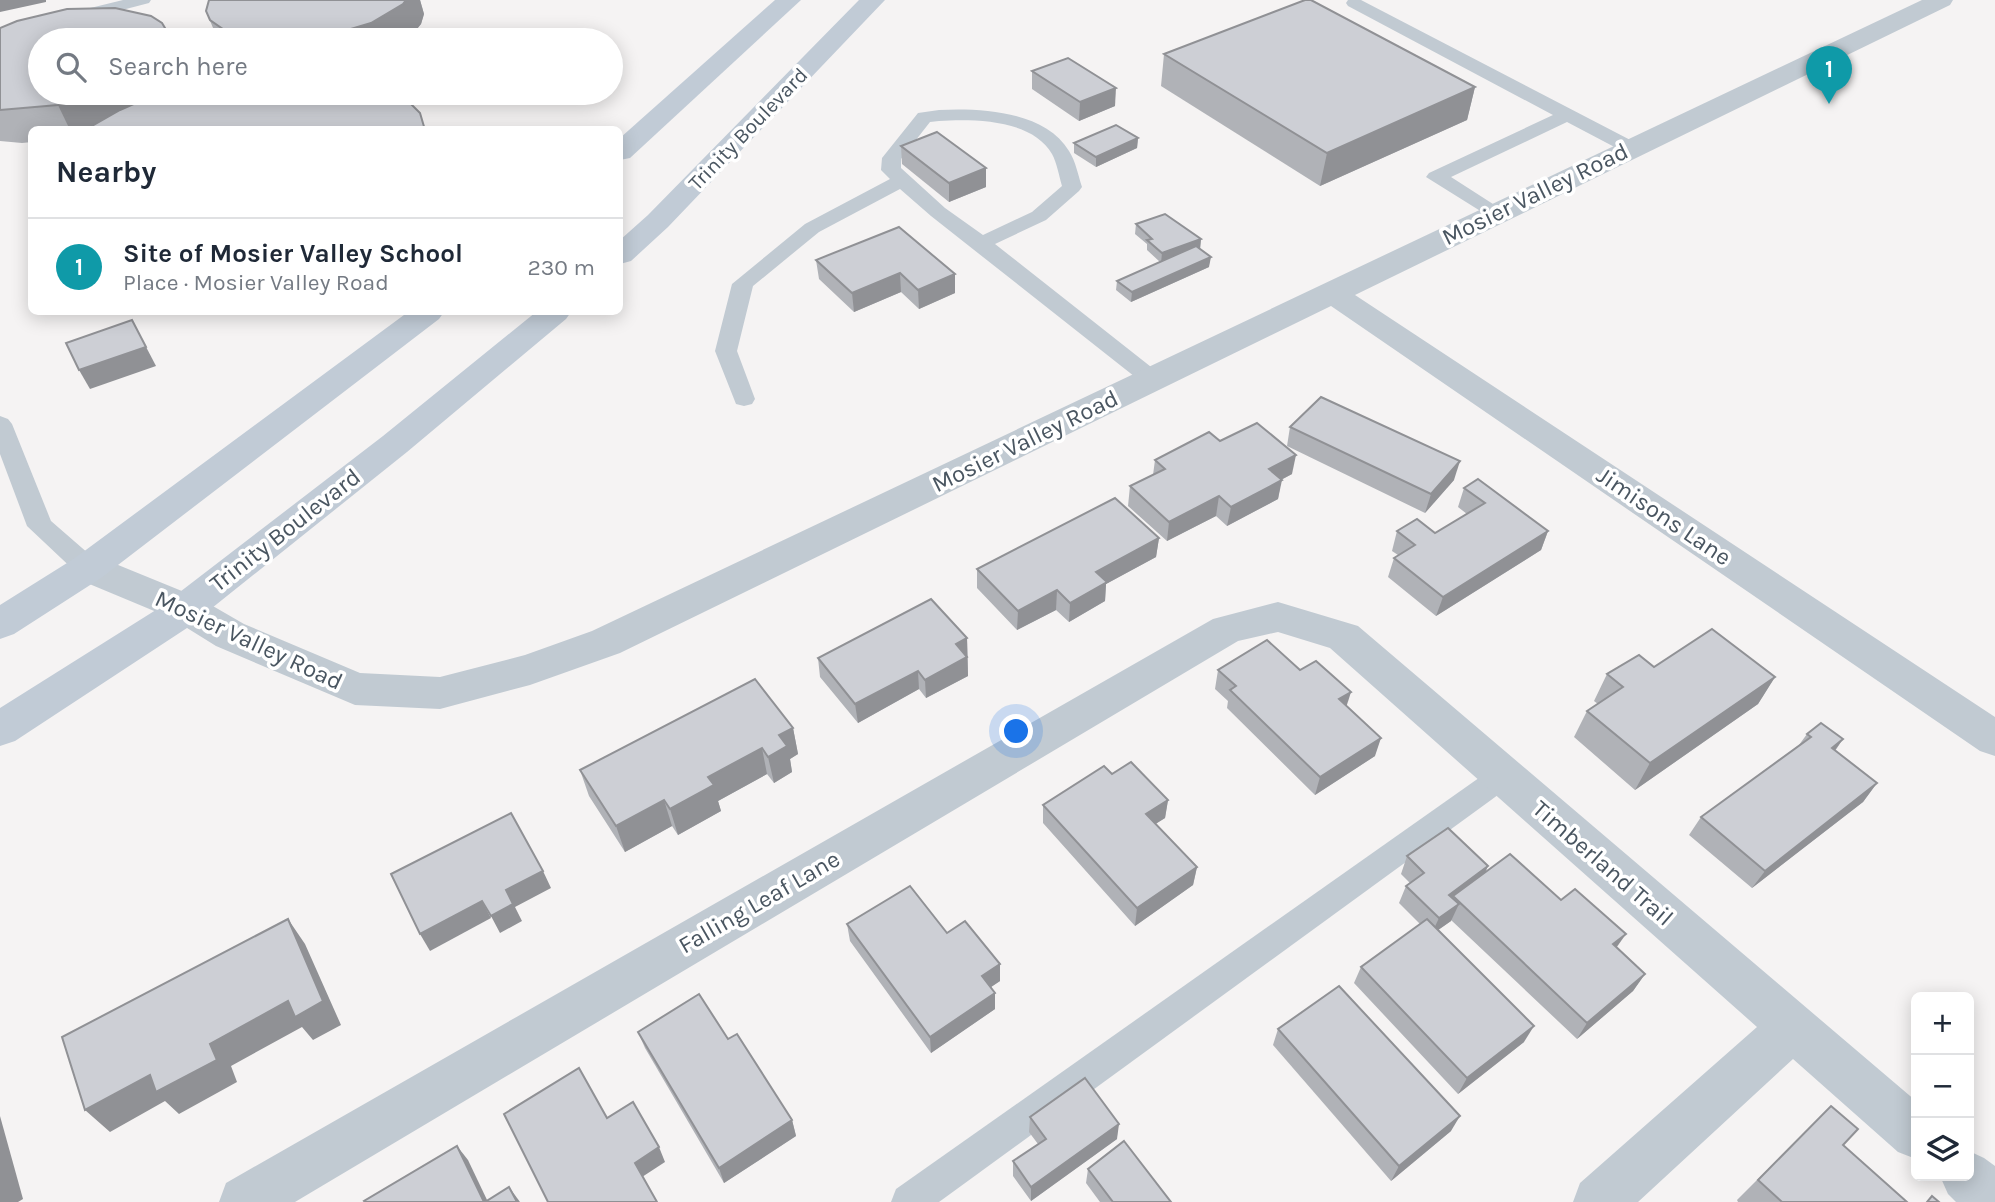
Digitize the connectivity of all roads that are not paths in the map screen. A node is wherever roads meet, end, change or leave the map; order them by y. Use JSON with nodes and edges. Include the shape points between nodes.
{"nodes":[{"id":1,"x":143,"y":0,"type":"edge"},
{"id":2,"x":789,"y":0,"type":"edge"},
{"id":3,"x":873,"y":0,"type":"edge"},
{"id":4,"x":1941,"y":0,"type":"edge"},
{"id":5,"x":1354,"y":2,"type":"dead end"},
{"id":6,"x":65,"y":20,"type":"edge"},
{"id":7,"x":1567,"y":114,"type":"junction"},
{"id":8,"x":1631,"y":148,"type":"junction"},
{"id":9,"x":623,"y":149,"type":"edge"},
{"id":10,"x":902,"y":180,"type":"junction"},
{"id":11,"x":1497,"y":213,"type":"junction"},
{"id":12,"x":981,"y":243,"type":"junction"},
{"id":13,"x":623,"y":251,"type":"edge"},
{"id":14,"x":1332,"y":293,"type":"junction"},
{"id":15,"x":424,"y":315,"type":"edge"},
{"id":16,"x":551,"y":315,"type":"edge"},
{"id":17,"x":1152,"y":379,"type":"junction"},
{"id":18,"x":744,"y":399,"type":"dead end"},
{"id":19,"x":0,"y":424,"type":"edge"},
{"id":20,"x":88,"y":568,"type":"junction"},
{"id":21,"x":185,"y":608,"type":"junction"},
{"id":22,"x":1278,"y":617,"type":"joint"},
{"id":23,"x":0,"y":624,"type":"edge"},
{"id":24,"x":0,"y":729,"type":"edge"},
{"id":25,"x":1995,"y":739,"type":"edge"},
{"id":26,"x":1503,"y":776,"type":"junction"},
{"id":27,"x":1792,"y":1028,"type":"junction"},
{"id":28,"x":1911,"y":1130,"type":"edge"},
{"id":29,"x":1972,"y":1181,"type":"edge"},
{"id":30,"x":1995,"y":1201,"type":"edge"},
{"id":31,"x":245,"y":1202,"type":"edge"},
{"id":32,"x":909,"y":1202,"type":"edge"},
{"id":33,"x":1599,"y":1202,"type":"edge"}],
"edges":[{"from":1,"to":6,"type":"lane"},
{"from":2,"to":9,"type":"main road"},
{"from":3,"to":13,"type":"main road","name":"Trinity Boulevard"},
{"from":4,"to":8,"type":"street","name":"Mosier Valley Road"},
{"from":5,"to":7,"type":"lane"},
{"from":7,"to":8,"type":"lane"},
{"from":7,"to":11,"type":"lane","via":[[1436,177]]},
{"from":8,"to":11,"type":"street","name":"Mosier Valley Road"},
{"from":10,"to":12,"type":"lane"},
{"from":10,"to":12,"type":"lane","via":[[891,170],[891,158],[924,117],[947,113],[999,117],[1038,132],[1059,149],[1072,187],[1040,216]]},
{"from":10,"to":18,"type":"lane","via":[[812,228],[743,284],[726,351]]},
{"from":11,"to":14,"type":"street","name":"Mosier Valley Road"},
{"from":12,"to":17,"type":"lane"},
{"from":14,"to":17,"type":"street","name":"Mosier Valley Road"},
{"from":14,"to":25,"type":"street","name":"Jimisons Lane"},
{"from":15,"to":20,"type":"main road"},
{"from":16,"to":21,"type":"main road","name":"Trinity Boulevard"},
{"from":17,"to":21,"type":"street","name":"Mosier Valley Road","via":[[606,642],[440,693],[355,689],[230,635]]},
{"from":19,"to":20,"type":"lane","via":[[40,526]]},
{"from":20,"to":21,"type":"street","name":"Mosier Valley Road"},
{"from":20,"to":23,"type":"main road"},
{"from":21,"to":24,"type":"main road","name":"Trinity Boulevard"},
{"from":22,"to":26,"type":"street","name":"Timberland Trail","via":[[1344,636]]},
{"from":22,"to":31,"type":"street","name":"Falling Leaf Lane","via":[[1227,629]]},
{"from":26,"to":27,"type":"street","name":"Timberland Trail"},
{"from":26,"to":32,"type":"lane"},
{"from":27,"to":28,"type":"street","name":"Timberland Trail"},
{"from":27,"to":33,"type":"street"},
{"from":29,"to":30,"type":"street"}]}
